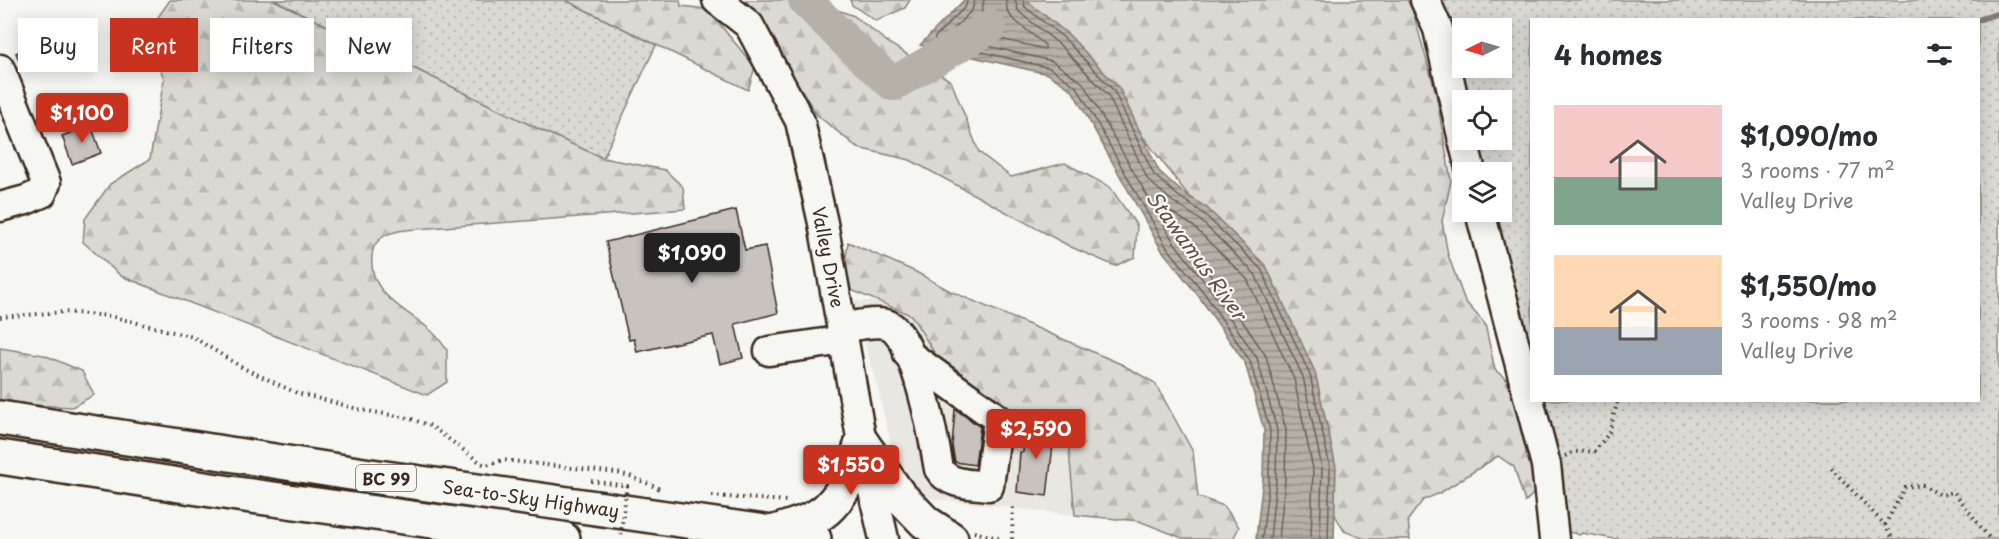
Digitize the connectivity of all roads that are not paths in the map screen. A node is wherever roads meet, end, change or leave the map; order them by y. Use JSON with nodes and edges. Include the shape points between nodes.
{"nodes":[{"id":1,"x":717,"y":0,"type":"edge"},
{"id":2,"x":1425,"y":0,"type":"edge"},
{"id":3,"x":0,"y":69,"type":"edge"},
{"id":4,"x":1452,"y":90,"type":"edge"},
{"id":5,"x":0,"y":207,"type":"edge"},
{"id":6,"x":1483,"y":222,"type":"edge"},
{"id":7,"x":843,"y":334,"type":"junction"},
{"id":8,"x":769,"y":351,"type":"dead end"},
{"id":9,"x":909,"y":354,"type":"dead end"},
{"id":10,"x":0,"y":417,"type":"edge"},
{"id":11,"x":862,"y":443,"type":"junction"},
{"id":12,"x":0,"y":458,"type":"edge"},
{"id":13,"x":773,"y":533,"type":"junction"},
{"id":14,"x":563,"y":539,"type":"edge"},
{"id":15,"x":814,"y":539,"type":"edge"},
{"id":16,"x":884,"y":539,"type":"edge"},
{"id":17,"x":951,"y":539,"type":"edge"},
{"id":18,"x":1554,"y":539,"type":"edge"}],
"edges":[{"from":1,"to":7,"type":"street","name":"Valley Drive","via":[[749,25],[800,121]]},
{"from":2,"to":4,"type":"street","via":[[1438,29]]},
{"from":3,"to":5,"type":"street","via":[[46,183],[42,193]]},
{"from":6,"to":18,"type":"street","via":[[1546,465]]},
{"from":7,"to":8,"type":"street"},
{"from":7,"to":9,"type":"street","via":[[880,324],[890,326]]},
{"from":7,"to":11,"type":"street","name":"Valley Drive"},
{"from":10,"to":13,"type":"highway","name":"Sea-to-Sky Highway","number":"BC 99","via":[[364,475]]},
{"from":11,"to":13,"type":"highway","via":[[850,477],[830,507],[808,521]]},
{"from":11,"to":16,"type":"street","name":"Valley Drive"},
{"from":11,"to":17,"type":"highway","via":[[899,495],[925,522]]},
{"from":12,"to":14,"type":"highway","name":"Sea-to-Sky Highway","number":"BC 99"},
{"from":13,"to":15,"type":"highway","name":"Sea-to-Sky Highway","number":"BC 99"}]}
